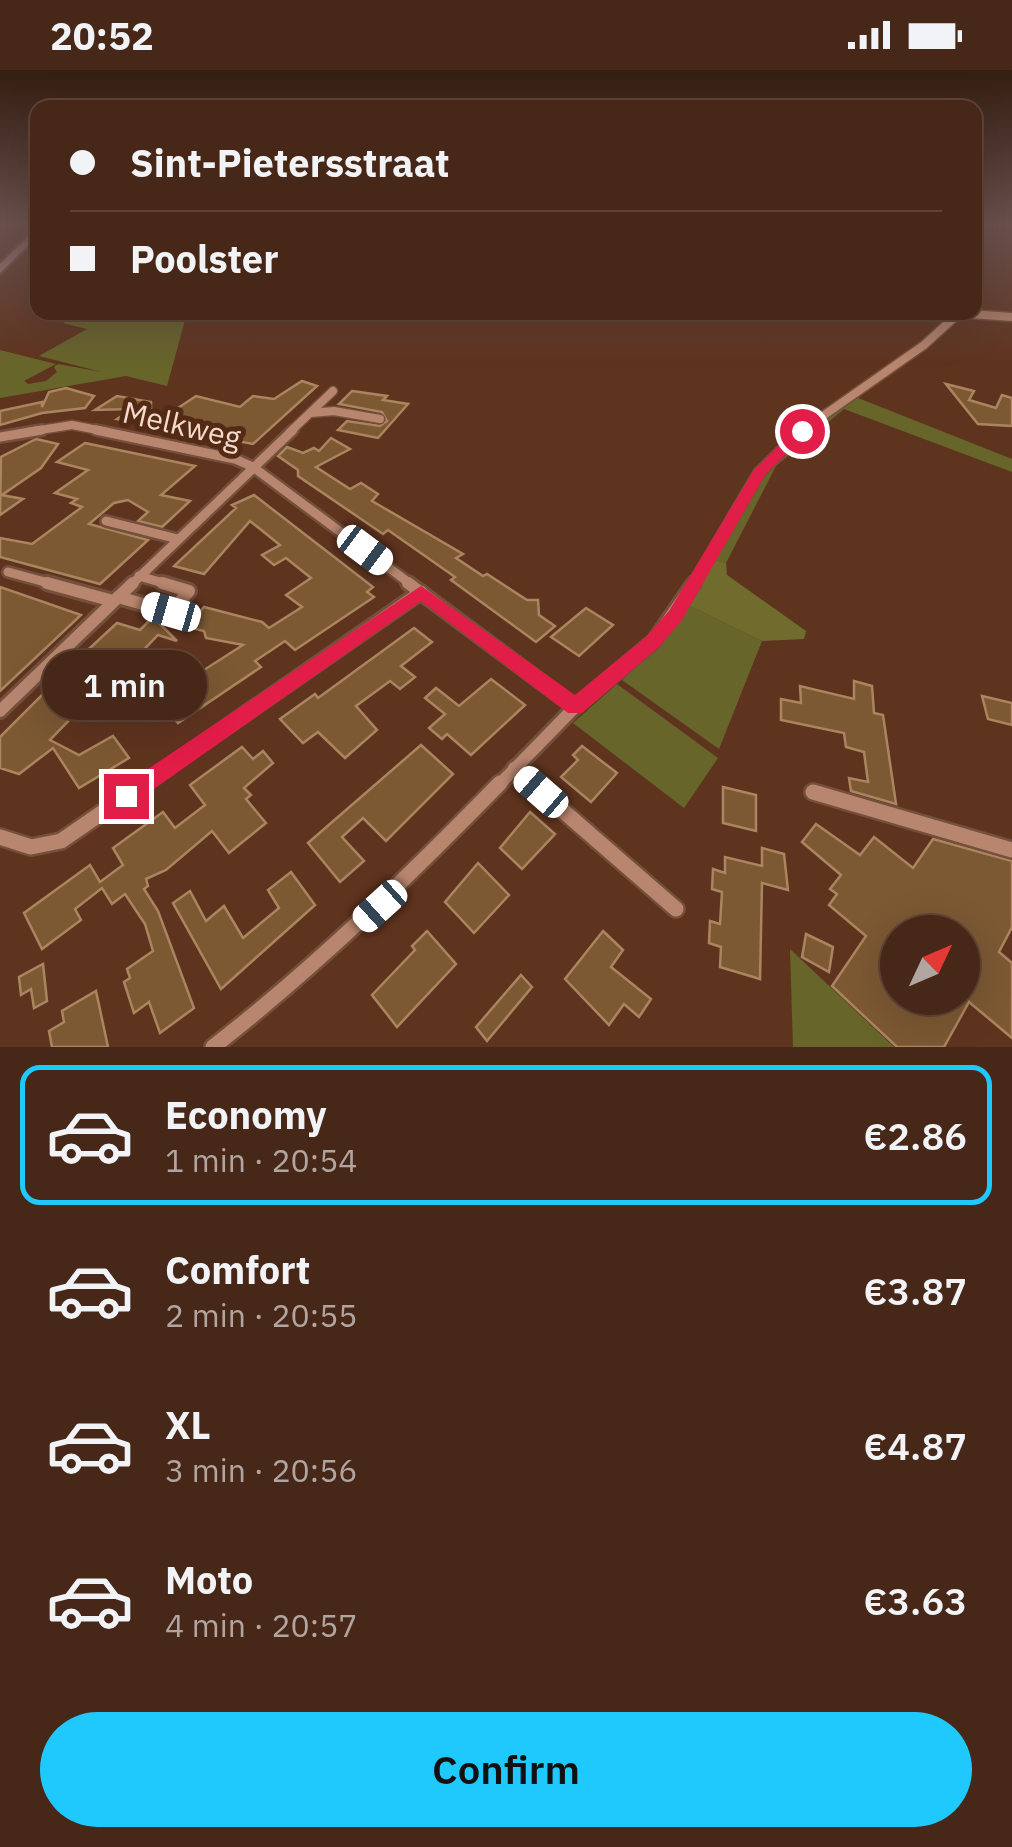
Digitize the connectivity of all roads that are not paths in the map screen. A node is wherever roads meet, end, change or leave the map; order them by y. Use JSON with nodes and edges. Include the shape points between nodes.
{"nodes":[{"id":1,"x":982,"y":315,"type":"edge"},
{"id":2,"x":1012,"y":317,"type":"edge"},
{"id":3,"x":950,"y":320,"type":"edge"},
{"id":4,"x":334,"y":392,"type":"dead end"},
{"id":5,"x":310,"y":413,"type":"junction"},
{"id":6,"x":380,"y":419,"type":"dead end"},
{"id":7,"x":0,"y":437,"type":"edge"},
{"id":8,"x":252,"y":467,"type":"junction"},
{"id":9,"x":106,"y":521,"type":"dead end"},
{"id":10,"x":178,"y":539,"type":"junction"},
{"id":11,"x":8,"y":572,"type":"dead end"},
{"id":12,"x":140,"y":576,"type":"junction"},
{"id":13,"x":421,"y":592,"type":"junction"},
{"id":14,"x":115,"y":599,"type":"junction"},
{"id":15,"x":575,"y":707,"type":"junction"},
{"id":16,"x":0,"y":710,"type":"edge"},
{"id":17,"x":514,"y":768,"type":"junction"},
{"id":18,"x":813,"y":792,"type":"dead end"},
{"id":19,"x":0,"y":837,"type":"edge"},
{"id":20,"x":1012,"y":850,"type":"edge"},
{"id":21,"x":676,"y":909,"type":"dead end"},
{"id":22,"x":213,"y":1047,"type":"edge"}],
"edges":[{"from":1,"to":2,"type":"street"},
{"from":3,"to":15,"type":"street","via":[[775,454],[675,615]]},
{"from":4,"to":5,"type":"street"},
{"from":5,"to":6,"type":"street"},
{"from":5,"to":8,"type":"street"},
{"from":7,"to":8,"type":"street","name":"Melkweg","via":[[72,425]]},
{"from":8,"to":10,"type":"street"},
{"from":8,"to":13,"type":"street","name":"Melkweg"},
{"from":9,"to":10,"type":"street"},
{"from":10,"to":12,"type":"street"},
{"from":11,"to":14,"type":"street"},
{"from":12,"to":14,"type":"street"},
{"from":12,"to":14,"type":"street","via":[[189,592],[171,612]]},
{"from":13,"to":15,"type":"street","name":"Melkweg"},
{"from":13,"to":19,"type":"street","via":[[61,841],[30,847]]},
{"from":14,"to":16,"type":"street"},
{"from":15,"to":17,"type":"street"},
{"from":17,"to":21,"type":"street"},
{"from":17,"to":22,"type":"street","via":[[380,906]]},
{"from":18,"to":20,"type":"street"}]}
